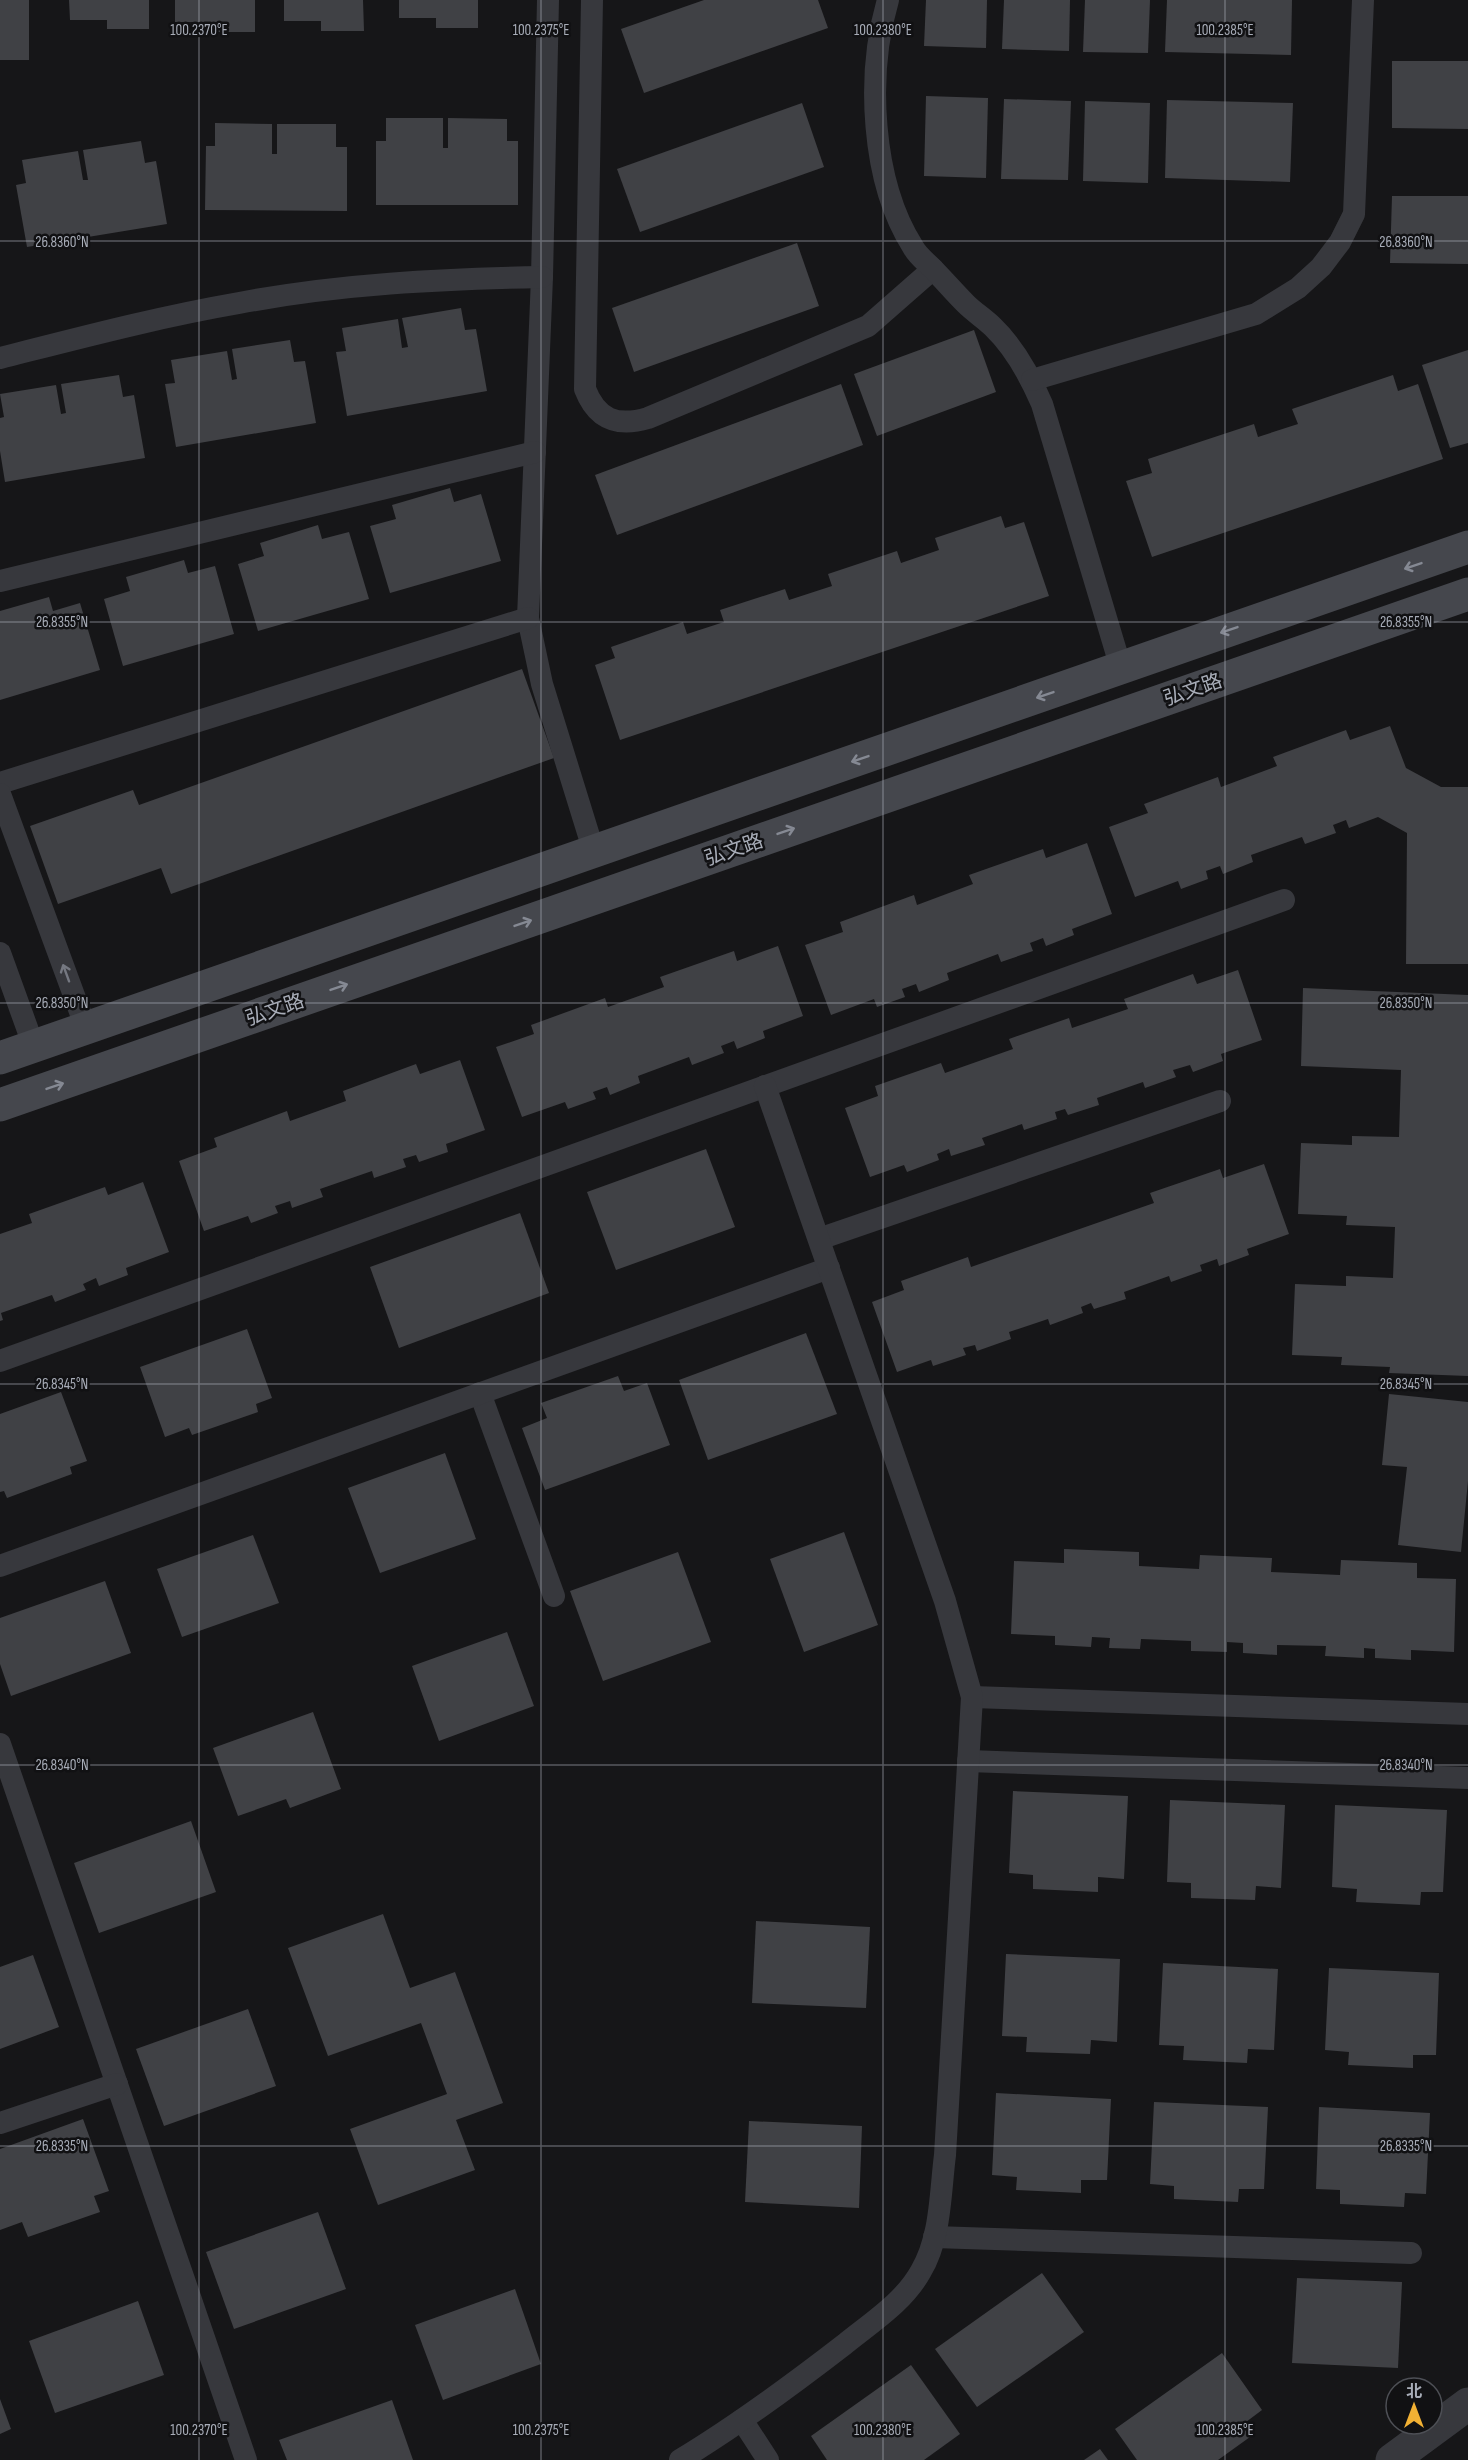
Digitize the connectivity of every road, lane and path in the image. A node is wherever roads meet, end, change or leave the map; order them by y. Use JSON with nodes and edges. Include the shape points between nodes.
{"nodes":[{"id":1,"x":548,"y":0,"type":"edge"},
{"id":2,"x":592,"y":0,"type":"edge"},
{"id":3,"x":888,"y":0,"type":"edge"},
{"id":4,"x":1363,"y":0,"type":"edge"},
{"id":5,"x":933,"y":269,"type":"junction"},
{"id":6,"x":542,"y":277,"type":"junction"},
{"id":7,"x":0,"y":358,"type":"edge"},
{"id":8,"x":1032,"y":380,"type":"junction"},
{"id":9,"x":535,"y":452,"type":"junction"},
{"id":10,"x":1468,"y":547,"type":"edge"},
{"id":11,"x":0,"y":581,"type":"edge"},
{"id":12,"x":1468,"y":594,"type":"edge"},
{"id":13,"x":528,"y":618,"type":"junction"},
{"id":14,"x":1121,"y":668,"type":"junction"},
{"id":15,"x":0,"y":783,"type":"edge"},
{"id":16,"x":0,"y":794,"type":"edge"},
{"id":17,"x":594,"y":852,"type":"junction"},
{"id":18,"x":1284,"y":900,"type":"dead end"},
{"id":19,"x":0,"y":953,"type":"edge"},
{"id":20,"x":86,"y":1028,"type":"junction"},
{"id":21,"x":34,"y":1047,"type":"junction"},
{"id":22,"x":0,"y":1058,"type":"edge"},
{"id":23,"x":765,"y":1086,"type":"junction"},
{"id":24,"x":1220,"y":1101,"type":"dead end"},
{"id":25,"x":0,"y":1106,"type":"edge"},
{"id":26,"x":819,"y":1239,"type":"junction"},
{"id":27,"x":829,"y":1268,"type":"junction"},
{"id":28,"x":0,"y":1361,"type":"edge"},
{"id":29,"x":480,"y":1393,"type":"junction"},
{"id":30,"x":0,"y":1566,"type":"edge"},
{"id":31,"x":554,"y":1596,"type":"dead end"},
{"id":32,"x":972,"y":1696,"type":"junction"},
{"id":33,"x":1468,"y":1714,"type":"edge"},
{"id":34,"x":0,"y":1744,"type":"edge"},
{"id":35,"x":968,"y":1761,"type":"junction"},
{"id":36,"x":1468,"y":1778,"type":"edge"},
{"id":37,"x":117,"y":2084,"type":"junction"},
{"id":38,"x":0,"y":2123,"type":"edge"},
{"id":39,"x":934,"y":2237,"type":"junction"},
{"id":40,"x":1411,"y":2253,"type":"dead end"},
{"id":41,"x":1468,"y":2404,"type":"edge"},
{"id":42,"x":742,"y":2420,"type":"junction"},
{"id":43,"x":246,"y":2460,"type":"edge"},
{"id":44,"x":680,"y":2460,"type":"edge"},
{"id":45,"x":768,"y":2460,"type":"edge"},
{"id":46,"x":1392,"y":2460,"type":"edge"}],
"edges":[{"from":1,"to":6,"type":"lane"},
{"from":2,"to":5,"type":"lane","via":[[585,389],[590,403],[601,414],[616,422],[648,418],[868,326]]},
{"from":3,"to":5,"type":"lane","via":[[877,55],[876,134],[881,167],[888,196],[913,248]]},
{"from":4,"to":8,"type":"lane","via":[[1354,214],[1321,267],[1298,288],[1256,314]]},
{"from":5,"to":8,"type":"lane","via":[[995,329]]},
{"from":6,"to":7,"type":"lane","via":[[447,279],[240,302]]},
{"from":6,"to":9,"type":"lane"},
{"from":8,"to":14,"type":"lane"},
{"from":9,"to":11,"type":"lane"},
{"from":9,"to":13,"type":"lane"},
{"from":10,"to":14,"type":"street","one_way":true},
{"from":25,"to":12,"type":"street","name":"弘文路","one_way":true},
{"from":13,"to":15,"type":"lane"},
{"from":13,"to":17,"type":"lane","via":[[542,684]]},
{"from":14,"to":17,"type":"street","one_way":true},
{"from":20,"to":16,"type":"lane","one_way":true},
{"from":17,"to":20,"type":"street"},
{"from":18,"to":23,"type":"lane"},
{"from":19,"to":21,"type":"lane"},
{"from":20,"to":21,"type":"street"},
{"from":21,"to":22,"type":"street"},
{"from":23,"to":26,"type":"lane"},
{"from":23,"to":28,"type":"lane"},
{"from":24,"to":26,"type":"lane"},
{"from":26,"to":27,"type":"lane"},
{"from":27,"to":29,"type":"lane"},
{"from":27,"to":32,"type":"lane","via":[[945,1600]]},
{"from":29,"to":30,"type":"lane"},
{"from":29,"to":31,"type":"lane"},
{"from":32,"to":33,"type":"lane"},
{"from":32,"to":35,"type":"lane"},
{"from":34,"to":37,"type":"lane"},
{"from":35,"to":36,"type":"lane"},
{"from":35,"to":39,"type":"lane","via":[[945,2155]]},
{"from":37,"to":38,"type":"lane"},
{"from":37,"to":43,"type":"lane"},
{"from":39,"to":40,"type":"lane"},
{"from":39,"to":42,"type":"lane","via":[[921,2272],[894,2305]]},
{"from":41,"to":46,"type":"street"},
{"from":42,"to":44,"type":"lane"},
{"from":42,"to":45,"type":"lane"}]}
